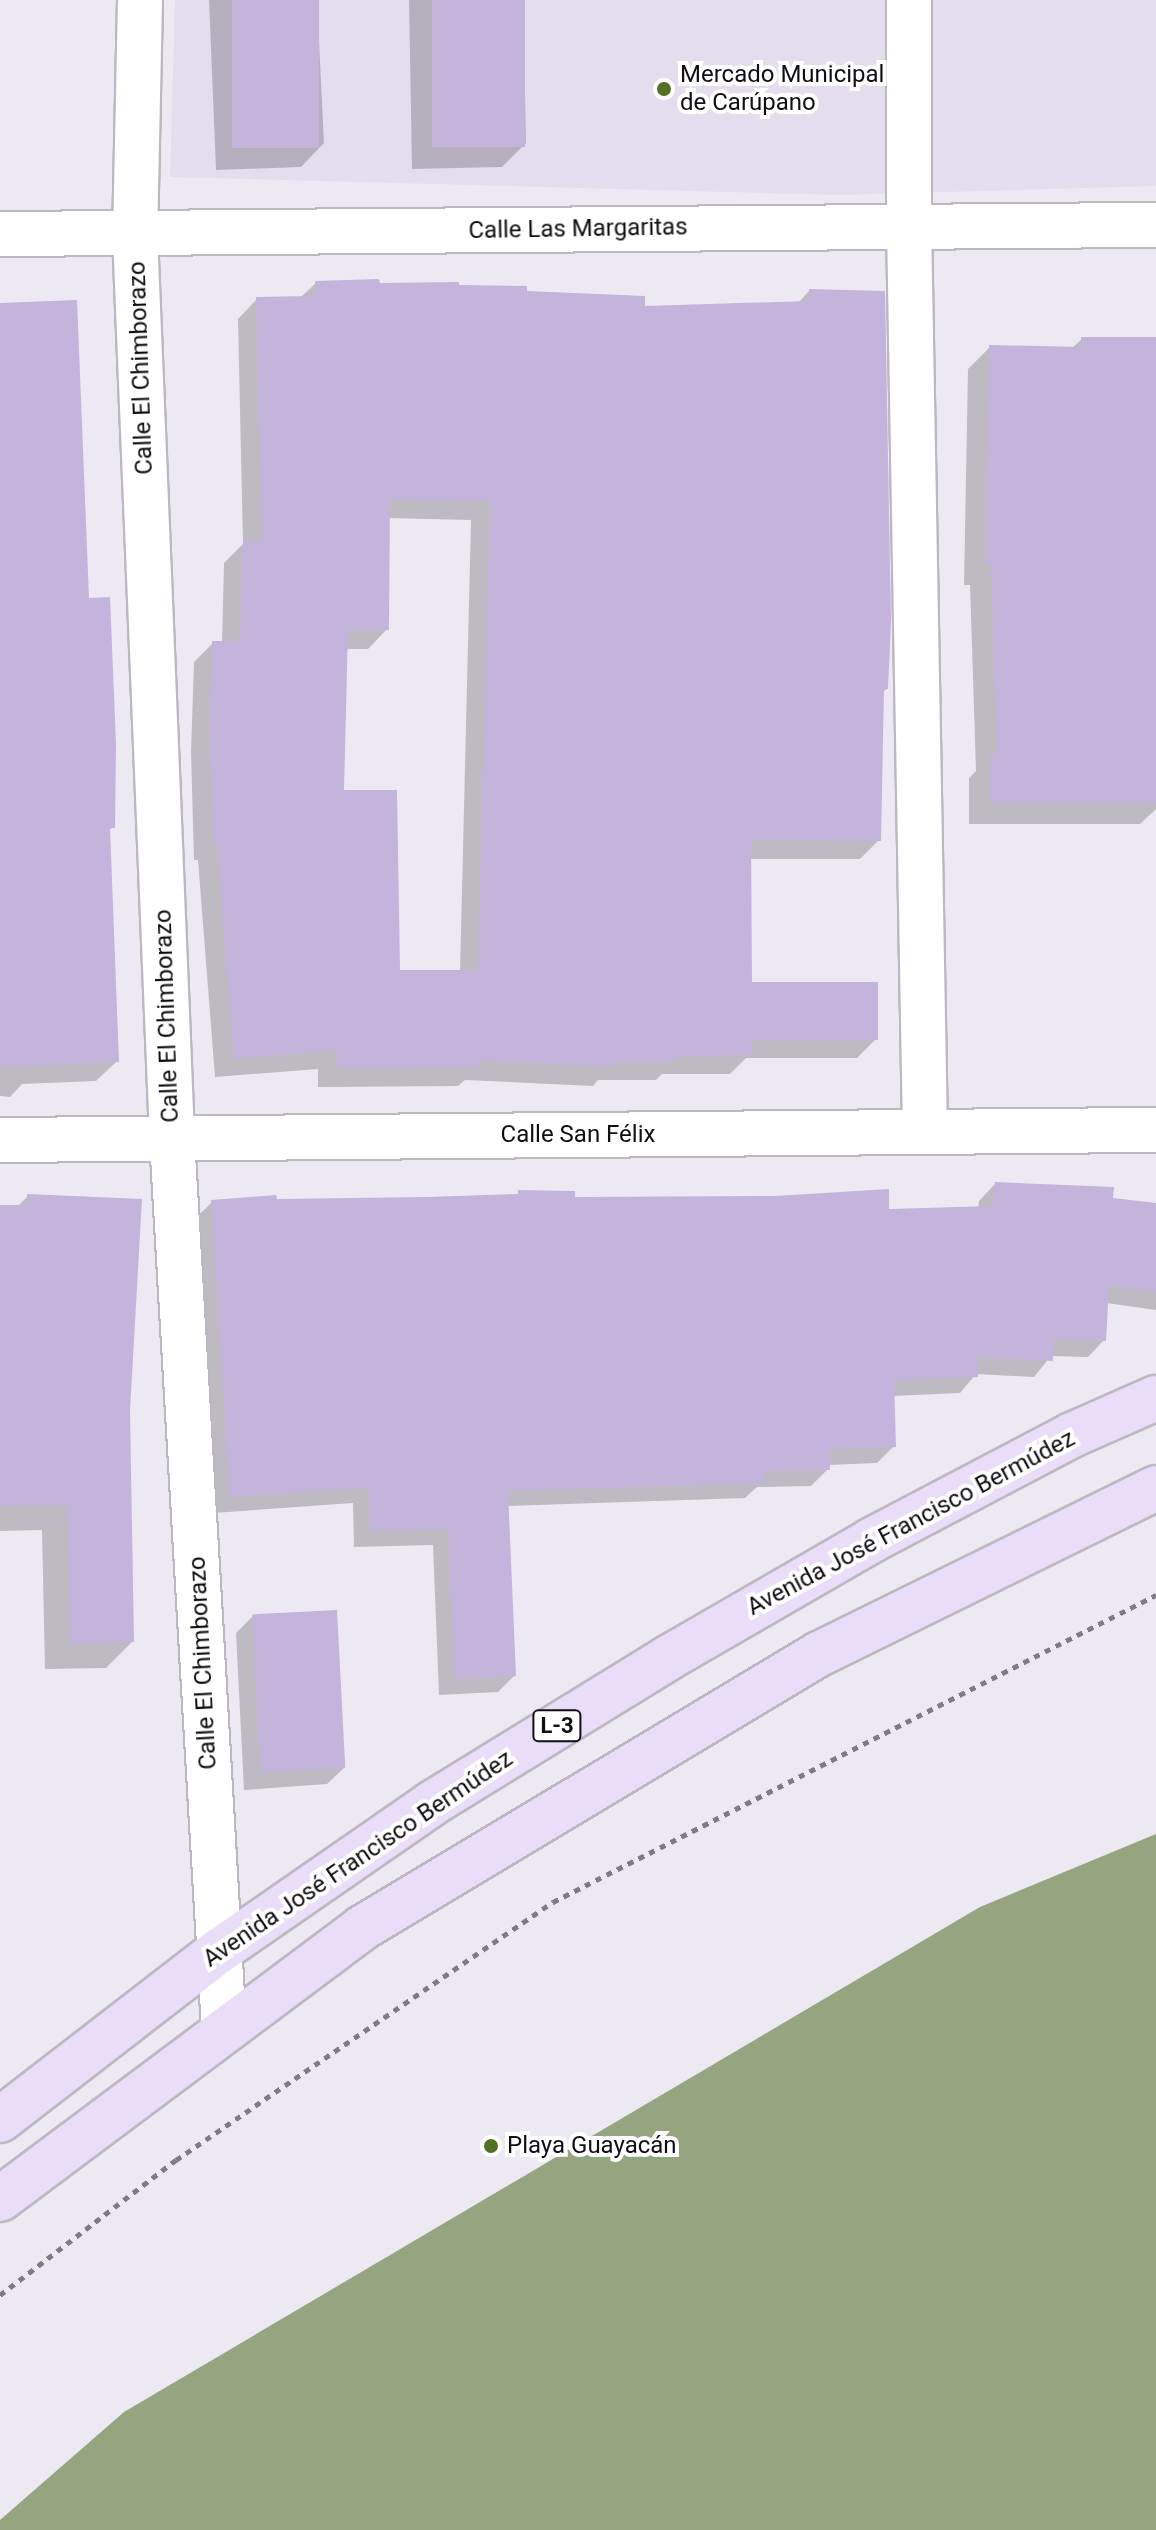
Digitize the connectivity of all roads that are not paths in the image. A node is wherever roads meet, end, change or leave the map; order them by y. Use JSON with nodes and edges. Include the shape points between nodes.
{"nodes":[{"id":1,"x":140,"y":0,"type":"edge"},
{"id":2,"x":909,"y":0,"type":"edge"},
{"id":3,"x":909,"y":225,"type":"junction"},
{"id":4,"x":1156,"y":225,"type":"edge"},
{"id":5,"x":0,"y":234,"type":"edge"},
{"id":6,"x":135,"y":235,"type":"junction"},
{"id":7,"x":1156,"y":1130,"type":"edge"},
{"id":8,"x":925,"y":1132,"type":"junction"},
{"id":9,"x":172,"y":1138,"type":"junction"},
{"id":10,"x":0,"y":1140,"type":"edge"},
{"id":11,"x":1156,"y":1398,"type":"edge"},
{"id":12,"x":1156,"y":1488,"type":"edge"},
{"id":13,"x":219,"y":1951,"type":"junction"},
{"id":14,"x":224,"y":2030,"type":"junction"},
{"id":15,"x":0,"y":2120,"type":"edge"},
{"id":16,"x":0,"y":2199,"type":"edge"}],
"edges":[{"from":1,"to":6,"type":"street","name":"Calle El Chimborazo"},
{"from":2,"to":3,"type":"street"},
{"from":3,"to":4,"type":"street","name":"Calle Las Margaritas"},
{"from":3,"to":6,"type":"street","name":"Calle Las Margaritas"},
{"from":3,"to":8,"type":"street"},
{"from":5,"to":6,"type":"street","name":"Calle Las Margaritas"},
{"from":6,"to":9,"type":"street","name":"Calle El Chimborazo"},
{"from":7,"to":8,"type":"street","name":"Calle San Félix"},
{"from":8,"to":9,"type":"street","name":"Calle San Félix"},
{"from":9,"to":10,"type":"street","name":"Calle San Félix"},
{"from":9,"to":13,"type":"street","name":"Calle El Chimborazo"},
{"from":11,"to":13,"type":"main road","name":"Avenida José Francisco Bermúdez","number":"L-3","via":[[1072,1435],[872,1540],[668,1658],[431,1804]]},
{"from":12,"to":14,"type":"main road","via":[[805,1662],[362,1928]]},
{"from":13,"to":14,"type":"street","name":"Calle El Chimborazo"},
{"from":13,"to":15,"type":"main road","name":"Avenida José Francisco Bermúdez","number":"L-3"},
{"from":14,"to":16,"type":"main road"}]}
